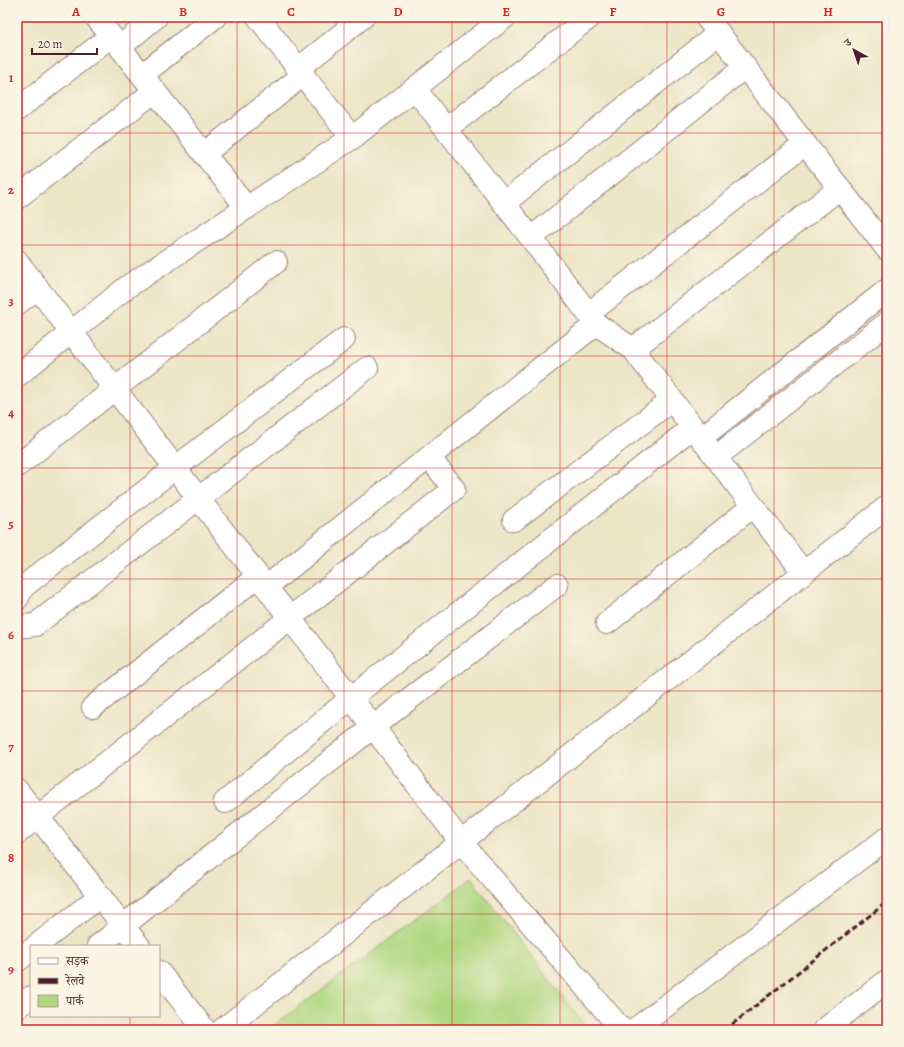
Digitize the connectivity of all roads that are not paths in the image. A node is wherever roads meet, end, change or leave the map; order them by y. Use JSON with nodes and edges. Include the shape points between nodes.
{"nodes":[{"id":1,"x":96,"y":17,"type":"edge"},
{"id":2,"x":156,"y":17,"type":"edge"},
{"id":3,"x":214,"y":17,"type":"edge"},
{"id":4,"x":258,"y":17,"type":"edge"},
{"id":5,"x":362,"y":17,"type":"edge"},
{"id":6,"x":505,"y":17,"type":"edge"},
{"id":7,"x":590,"y":17,"type":"edge"},
{"id":8,"x":712,"y":25,"type":"edge"},
{"id":9,"x":115,"y":41,"type":"junction"},
{"id":10,"x":745,"y":67,"type":"junction"},
{"id":11,"x":301,"y":72,"type":"junction"},
{"id":12,"x":148,"y":83,"type":"junction"},
{"id":13,"x":415,"y":88,"type":"junction"},
{"id":14,"x":17,"y":110,"type":"edge"},
{"id":15,"x":446,"y":129,"type":"junction"},
{"id":16,"x":352,"y":138,"type":"junction"},
{"id":17,"x":805,"y":144,"type":"junction"},
{"id":18,"x":204,"y":154,"type":"junction"},
{"id":19,"x":840,"y":188,"type":"junction"},
{"id":20,"x":17,"y":198,"type":"edge"},
{"id":21,"x":504,"y":203,"type":"junction"},
{"id":22,"x":247,"y":208,"type":"junction"},
{"id":23,"x":531,"y":238,"type":"junction"},
{"id":24,"x":887,"y":249,"type":"edge"},
{"id":25,"x":17,"y":261,"type":"edge"},
{"id":26,"x":276,"y":262,"type":"dead end"},
{"id":27,"x":38,"y":288,"type":"junction"},
{"id":28,"x":887,"y":290,"type":"edge"},
{"id":29,"x":17,"y":304,"type":"edge"},
{"id":30,"x":592,"y":319,"type":"junction"},
{"id":31,"x":887,"y":323,"type":"edge"},
{"id":32,"x":72,"y":332,"type":"junction"},
{"id":33,"x":344,"y":339,"type":"dead end"},
{"id":34,"x":633,"y":349,"type":"junction"},
{"id":35,"x":367,"y":368,"type":"dead end"},
{"id":36,"x":17,"y":376,"type":"edge"},
{"id":37,"x":115,"y":389,"type":"junction"},
{"id":38,"x":672,"y":400,"type":"junction"},
{"id":39,"x":697,"y":433,"type":"junction"},
{"id":40,"x":430,"y":457,"type":"junction"},
{"id":41,"x":716,"y":457,"type":"junction"},
{"id":42,"x":17,"y":466,"type":"edge"},
{"id":43,"x":175,"y":468,"type":"junction"},
{"id":44,"x":198,"y":499,"type":"junction"},
{"id":45,"x":753,"y":506,"type":"junction"},
{"id":46,"x":887,"y":507,"type":"edge"},
{"id":47,"x":514,"y":520,"type":"dead end"},
{"id":48,"x":804,"y":572,"type":"junction"},
{"id":49,"x":262,"y":582,"type":"junction"},
{"id":50,"x":557,"y":585,"type":"dead end"},
{"id":51,"x":17,"y":599,"type":"edge"},
{"id":52,"x":290,"y":618,"type":"junction"},
{"id":53,"x":607,"y":623,"type":"dead end"},
{"id":54,"x":17,"y":627,"type":"edge"},
{"id":55,"x":351,"y":698,"type":"junction"},
{"id":56,"x":93,"y":707,"type":"dead end"},
{"id":57,"x":373,"y":727,"type":"junction"},
{"id":58,"x":17,"y":790,"type":"edge"},
{"id":59,"x":225,"y":802,"type":"dead end"},
{"id":60,"x":38,"y":817,"type":"junction"},
{"id":61,"x":17,"y":833,"type":"edge"},
{"id":62,"x":887,"y":838,"type":"edge"},
{"id":63,"x":461,"y":842,"type":"junction"},
{"id":64,"x":100,"y":896,"type":"junction"},
{"id":65,"x":124,"y":926,"type":"junction"},
{"id":66,"x":37,"y":945,"type":"edge"},
{"id":67,"x":99,"y":945,"type":"edge"},
{"id":68,"x":138,"y":945,"type":"edge"},
{"id":69,"x":30,"y":951,"type":"edge"},
{"id":70,"x":17,"y":960,"type":"edge"},
{"id":71,"x":160,"y":973,"type":"edge"},
{"id":72,"x":887,"y":981,"type":"edge"},
{"id":73,"x":30,"y":998,"type":"edge"},
{"id":74,"x":17,"y":1007,"type":"edge"},
{"id":75,"x":205,"y":1030,"type":"edge"},
{"id":76,"x":222,"y":1030,"type":"edge"},
{"id":77,"x":622,"y":1030,"type":"edge"},
{"id":78,"x":634,"y":1030,"type":"edge"},
{"id":79,"x":824,"y":1030,"type":"edge"}],
"edges":[{"from":1,"to":9,"type":"street"},
{"from":2,"to":9,"type":"street"},
{"from":3,"to":12,"type":"street"},
{"from":4,"to":11,"type":"street"},
{"from":5,"to":11,"type":"street"},
{"from":6,"to":13,"type":"street"},
{"from":7,"to":15,"type":"street"},
{"from":8,"to":10,"type":"street"},
{"from":8,"to":21,"type":"street"},
{"from":9,"to":12,"type":"street"},
{"from":9,"to":14,"type":"street"},
{"from":10,"to":17,"type":"street"},
{"from":10,"to":23,"type":"street"},
{"from":11,"to":16,"type":"street"},
{"from":11,"to":18,"type":"street"},
{"from":12,"to":18,"type":"street"},
{"from":12,"to":20,"type":"street"},
{"from":13,"to":15,"type":"street"},
{"from":13,"to":16,"type":"street"},
{"from":15,"to":21,"type":"street"},
{"from":16,"to":22,"type":"street"},
{"from":17,"to":19,"type":"street"},
{"from":17,"to":30,"type":"street"},
{"from":18,"to":22,"type":"street"},
{"from":19,"to":24,"type":"street"},
{"from":19,"to":34,"type":"street"},
{"from":21,"to":23,"type":"street"},
{"from":22,"to":32,"type":"street","via":[[127,287]]},
{"from":23,"to":30,"type":"street"},
{"from":25,"to":27,"type":"street"},
{"from":26,"to":37,"type":"street"},
{"from":27,"to":29,"type":"street"},
{"from":27,"to":32,"type":"street"},
{"from":28,"to":39,"type":"street"},
{"from":30,"to":34,"type":"street"},
{"from":30,"to":40,"type":"street"},
{"from":31,"to":41,"type":"street"},
{"from":32,"to":36,"type":"street"},
{"from":32,"to":37,"type":"street"},
{"from":33,"to":43,"type":"street"},
{"from":34,"to":38,"type":"street"},
{"from":35,"to":44,"type":"street"},
{"from":37,"to":42,"type":"street"},
{"from":37,"to":43,"type":"street"},
{"from":38,"to":39,"type":"street"},
{"from":38,"to":47,"type":"street"},
{"from":39,"to":41,"type":"street"},
{"from":39,"to":55,"type":"street"},
{"from":40,"to":49,"type":"street"},
{"from":40,"to":52,"type":"street","via":[[454,489]]},
{"from":41,"to":45,"type":"street"},
{"from":43,"to":44,"type":"street"},
{"from":43,"to":51,"type":"street","via":[[23,587]]},
{"from":44,"to":49,"type":"street"},
{"from":44,"to":54,"type":"street","via":[[35,625]]},
{"from":45,"to":48,"type":"street"},
{"from":45,"to":53,"type":"street"},
{"from":46,"to":48,"type":"street"},
{"from":48,"to":63,"type":"street"},
{"from":49,"to":52,"type":"street"},
{"from":49,"to":56,"type":"street"},
{"from":50,"to":57,"type":"street"},
{"from":52,"to":55,"type":"street"},
{"from":52,"to":60,"type":"street"},
{"from":55,"to":57,"type":"street"},
{"from":55,"to":59,"type":"street"},
{"from":57,"to":63,"type":"street"},
{"from":57,"to":65,"type":"street"},
{"from":58,"to":60,"type":"street"},
{"from":60,"to":61,"type":"street"},
{"from":60,"to":64,"type":"street"},
{"from":62,"to":78,"type":"street"},
{"from":63,"to":76,"type":"street"},
{"from":63,"to":77,"type":"street"},
{"from":64,"to":65,"type":"street"},
{"from":64,"to":66,"type":"street"},
{"from":65,"to":67,"type":"street"},
{"from":65,"to":68,"type":"street"},
{"from":69,"to":70,"type":"street"},
{"from":71,"to":75,"type":"street"},
{"from":72,"to":79,"type":"street"},
{"from":73,"to":74,"type":"street"}]}
